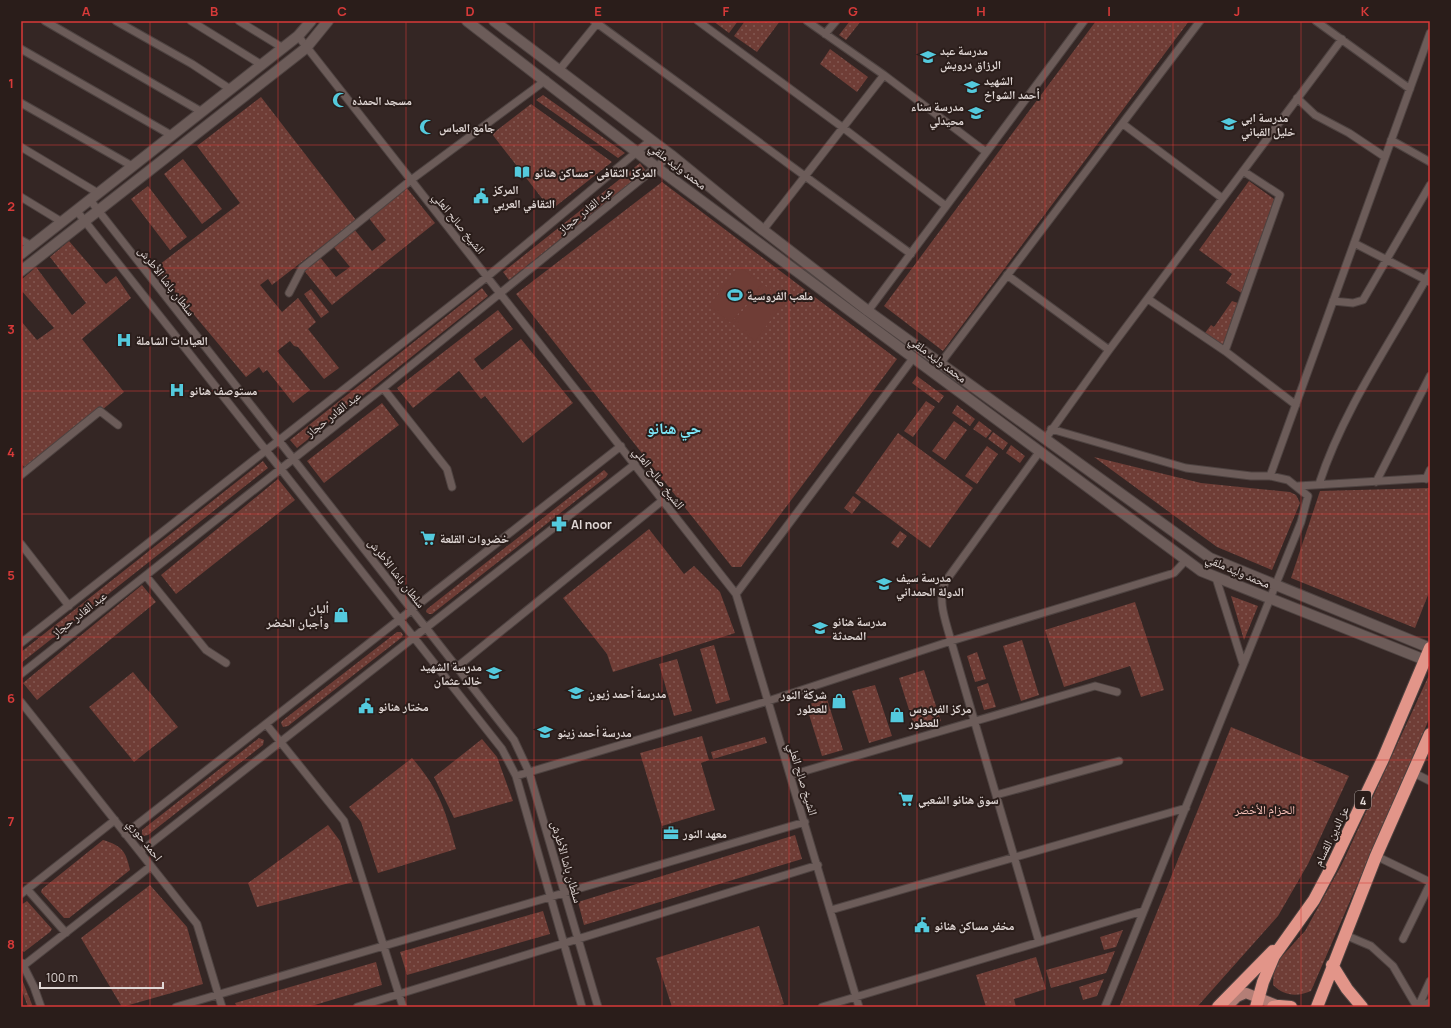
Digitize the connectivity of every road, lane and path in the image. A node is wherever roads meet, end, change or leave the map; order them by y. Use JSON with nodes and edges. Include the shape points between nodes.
{"nodes":[{"id":1,"x":45,"y":21,"type":"edge"},
{"id":2,"x":116,"y":21,"type":"edge"},
{"id":3,"x":192,"y":21,"type":"edge"},
{"id":4,"x":239,"y":21,"type":"edge"},
{"id":5,"x":328,"y":21,"type":"edge"},
{"id":6,"x":467,"y":21,"type":"edge"},
{"id":7,"x":494,"y":21,"type":"edge"},
{"id":8,"x":698,"y":21,"type":"edge"},
{"id":9,"x":807,"y":21,"type":"edge"},
{"id":10,"x":836,"y":21,"type":"edge"},
{"id":11,"x":1084,"y":21,"type":"edge"},
{"id":12,"x":1200,"y":21,"type":"edge"},
{"id":13,"x":1316,"y":21,"type":"edge"},
{"id":14,"x":307,"y":22,"type":"edge"},
{"id":15,"x":597,"y":22,"type":"edge"},
{"id":16,"x":1430,"y":33,"type":"edge"},
{"id":17,"x":825,"y":34,"type":"junction"},
{"id":18,"x":298,"y":36,"type":"junction"},
{"id":19,"x":1342,"y":39,"type":"junction"},
{"id":20,"x":283,"y":48,"type":"junction"},
{"id":21,"x":306,"y":48,"type":"junction"},
{"id":22,"x":21,"y":49,"type":"edge"},
{"id":23,"x":262,"y":65,"type":"junction"},
{"id":24,"x":560,"y":69,"type":"junction"},
{"id":25,"x":884,"y":75,"type":"junction"},
{"id":26,"x":546,"y":80,"type":"junction"},
{"id":27,"x":230,"y":89,"type":"junction"},
{"id":28,"x":1410,"y":89,"type":"junction"},
{"id":29,"x":1297,"y":98,"type":"junction"},
{"id":30,"x":21,"y":103,"type":"edge"},
{"id":31,"x":202,"y":112,"type":"junction"},
{"id":32,"x":1123,"y":124,"type":"junction"},
{"id":33,"x":842,"y":127,"type":"junction"},
{"id":34,"x":171,"y":135,"type":"junction"},
{"id":35,"x":651,"y":140,"type":"junction"},
{"id":36,"x":1391,"y":140,"type":"junction"},
{"id":37,"x":21,"y":147,"type":"edge"},
{"id":38,"x":638,"y":152,"type":"junction"},
{"id":39,"x":986,"y":152,"type":"junction"},
{"id":40,"x":671,"y":155,"type":"junction"},
{"id":41,"x":1385,"y":157,"type":"junction"},
{"id":42,"x":1430,"y":162,"type":"edge"},
{"id":43,"x":132,"y":166,"type":"junction"},
{"id":44,"x":656,"y":167,"type":"junction"},
{"id":45,"x":1243,"y":170,"type":"junction"},
{"id":46,"x":805,"y":176,"type":"junction"},
{"id":47,"x":410,"y":180,"type":"junction"},
{"id":48,"x":1430,"y":185,"type":"edge"},
{"id":49,"x":98,"y":193,"type":"junction"},
{"id":50,"x":21,"y":197,"type":"edge"},
{"id":51,"x":1222,"y":198,"type":"junction"},
{"id":52,"x":90,"y":200,"type":"junction"},
{"id":53,"x":946,"y":206,"type":"junction"},
{"id":54,"x":76,"y":210,"type":"junction"},
{"id":55,"x":98,"y":210,"type":"junction"},
{"id":56,"x":85,"y":221,"type":"junction"},
{"id":57,"x":62,"y":222,"type":"junction"},
{"id":58,"x":763,"y":230,"type":"junction"},
{"id":59,"x":21,"y":240,"type":"edge"},
{"id":60,"x":1354,"y":243,"type":"junction"},
{"id":61,"x":32,"y":246,"type":"junction"},
{"id":62,"x":21,"y":254,"type":"edge"},
{"id":63,"x":911,"y":254,"type":"junction"},
{"id":64,"x":1388,"y":260,"type":"junction"},
{"id":65,"x":21,"y":271,"type":"edge"},
{"id":66,"x":1430,"y":272,"type":"edge"},
{"id":67,"x":1007,"y":275,"type":"junction"},
{"id":68,"x":488,"y":276,"type":"junction"},
{"id":69,"x":1428,"y":281,"type":"edge"},
{"id":70,"x":500,"y":292,"type":"junction"},
{"id":71,"x":289,"y":293,"type":"dead end"},
{"id":72,"x":1148,"y":299,"type":"junction"},
{"id":73,"x":1333,"y":301,"type":"junction"},
{"id":74,"x":868,"y":311,"type":"junction"},
{"id":75,"x":1109,"y":350,"type":"junction"},
{"id":76,"x":1225,"y":351,"type":"junction"},
{"id":77,"x":914,"y":357,"type":"junction"},
{"id":78,"x":940,"y":364,"type":"junction"},
{"id":79,"x":1430,"y":376,"type":"edge"},
{"id":80,"x":383,"y":388,"type":"junction"},
{"id":81,"x":1296,"y":404,"type":"junction"},
{"id":82,"x":118,"y":425,"type":"dead end"},
{"id":83,"x":1051,"y":428,"type":"junction"},
{"id":84,"x":1046,"y":438,"type":"junction"},
{"id":85,"x":279,"y":441,"type":"junction"},
{"id":86,"x":621,"y":446,"type":"junction"},
{"id":87,"x":267,"y":451,"type":"junction"},
{"id":88,"x":1040,"y":451,"type":"junction"},
{"id":89,"x":293,"y":459,"type":"junction"},
{"id":90,"x":635,"y":464,"type":"junction"},
{"id":91,"x":281,"y":469,"type":"junction"},
{"id":92,"x":1430,"y":470,"type":"edge"},
{"id":93,"x":21,"y":475,"type":"edge"},
{"id":94,"x":1270,"y":476,"type":"junction"},
{"id":95,"x":1428,"y":479,"type":"edge"},
{"id":96,"x":1376,"y":482,"type":"junction"},
{"id":97,"x":1319,"y":484,"type":"junction"},
{"id":98,"x":1298,"y":486,"type":"junction"},
{"id":99,"x":452,"y":487,"type":"dead end"},
{"id":100,"x":663,"y":500,"type":"junction"},
{"id":101,"x":21,"y":544,"type":"edge"},
{"id":102,"x":1186,"y":560,"type":"junction"},
{"id":103,"x":146,"y":576,"type":"junction"},
{"id":104,"x":1216,"y":578,"type":"junction"},
{"id":105,"x":1275,"y":586,"type":"junction"},
{"id":106,"x":736,"y":594,"type":"junction"},
{"id":107,"x":1270,"y":598,"type":"junction"},
{"id":108,"x":69,"y":606,"type":"junction"},
{"id":109,"x":412,"y":610,"type":"junction"},
{"id":110,"x":400,"y":619,"type":"junction"},
{"id":111,"x":426,"y":628,"type":"junction"},
{"id":112,"x":414,"y":637,"type":"junction"},
{"id":113,"x":951,"y":641,"type":"junction"},
{"id":114,"x":21,"y":643,"type":"edge"},
{"id":115,"x":1430,"y":648,"type":"edge"},
{"id":116,"x":1425,"y":660,"type":"junction"},
{"id":117,"x":226,"y":663,"type":"dead end"},
{"id":118,"x":1243,"y":664,"type":"junction"},
{"id":119,"x":456,"y":667,"type":"junction"},
{"id":120,"x":21,"y":674,"type":"edge"},
{"id":121,"x":1117,"y":692,"type":"dead end"},
{"id":122,"x":768,"y":701,"type":"junction"},
{"id":123,"x":21,"y":702,"type":"edge"},
{"id":124,"x":975,"y":721,"type":"junction"},
{"id":125,"x":266,"y":724,"type":"junction"},
{"id":126,"x":1430,"y":734,"type":"edge"},
{"id":127,"x":280,"y":742,"type":"junction"},
{"id":128,"x":1118,"y":761,"type":"dead end"},
{"id":129,"x":529,"y":772,"type":"junction"},
{"id":130,"x":1414,"y":773,"type":"junction"},
{"id":131,"x":791,"y":775,"type":"junction"},
{"id":132,"x":516,"y":776,"type":"junction"},
{"id":133,"x":1430,"y":781,"type":"edge"},
{"id":134,"x":996,"y":795,"type":"junction"},
{"id":135,"x":1186,"y":808,"type":"junction"},
{"id":136,"x":115,"y":820,"type":"junction"},
{"id":137,"x":805,"y":822,"type":"junction"},
{"id":138,"x":126,"y":834,"type":"junction"},
{"id":139,"x":140,"y":852,"type":"junction"},
{"id":140,"x":1376,"y":856,"type":"junction"},
{"id":141,"x":1014,"y":857,"type":"junction"},
{"id":142,"x":818,"y":865,"type":"junction"},
{"id":143,"x":151,"y":866,"type":"junction"},
{"id":144,"x":1430,"y":883,"type":"edge"},
{"id":145,"x":27,"y":889,"type":"junction"},
{"id":146,"x":564,"y":893,"type":"junction"},
{"id":147,"x":21,"y":894,"type":"edge"},
{"id":148,"x":550,"y":897,"type":"junction"},
{"id":149,"x":831,"y":910,"type":"junction"},
{"id":150,"x":1143,"y":911,"type":"junction"},
{"id":151,"x":66,"y":933,"type":"junction"},
{"id":152,"x":1345,"y":935,"type":"junction"},
{"id":153,"x":578,"y":939,"type":"junction"},
{"id":154,"x":1403,"y":939,"type":"dead end"},
{"id":155,"x":1038,"y":942,"type":"junction"},
{"id":156,"x":563,"y":944,"type":"junction"},
{"id":157,"x":1282,"y":944,"type":"junction"},
{"id":158,"x":384,"y":946,"type":"junction"},
{"id":159,"x":22,"y":964,"type":"edge"},
{"id":160,"x":1332,"y":965,"type":"junction"},
{"id":161,"x":1430,"y":981,"type":"edge"},
{"id":162,"x":218,"y":994,"type":"junction"},
{"id":163,"x":399,"y":994,"type":"junction"},
{"id":164,"x":856,"y":997,"type":"junction"},
{"id":165,"x":1257,"y":1002,"type":"edge"},
{"id":166,"x":1430,"y":1004,"type":"edge"},
{"id":167,"x":41,"y":1007,"type":"edge"},
{"id":168,"x":176,"y":1007,"type":"edge"},
{"id":169,"x":222,"y":1007,"type":"edge"},
{"id":170,"x":357,"y":1007,"type":"edge"},
{"id":171,"x":403,"y":1007,"type":"edge"},
{"id":172,"x":582,"y":1007,"type":"edge"},
{"id":173,"x":598,"y":1007,"type":"edge"},
{"id":174,"x":822,"y":1007,"type":"edge"},
{"id":175,"x":859,"y":1007,"type":"edge"},
{"id":176,"x":1105,"y":1007,"type":"edge"},
{"id":177,"x":1218,"y":1007,"type":"edge"},
{"id":178,"x":1227,"y":1007,"type":"edge"},
{"id":179,"x":1281,"y":1007,"type":"edge"},
{"id":180,"x":1316,"y":1007,"type":"edge"},
{"id":181,"x":1362,"y":1007,"type":"edge"},
{"id":182,"x":1418,"y":1007,"type":"edge"}],
"edges":[{"from":1,"to":31,"type":"street"},
{"from":2,"to":27,"type":"street","via":[[192,64]]},
{"from":3,"to":23,"type":"street"},
{"from":4,"to":20,"type":"street"},
{"from":5,"to":21,"type":"street"},
{"from":6,"to":26,"type":"street","name":"محمد وليد ملقي"},
{"from":7,"to":24,"type":"street","name":"محمد وليد ملقي"},
{"from":8,"to":33,"type":"street"},
{"from":9,"to":17,"type":"street"},
{"from":10,"to":17,"type":"street"},
{"from":11,"to":39,"type":"street"},
{"from":12,"to":32,"type":"street"},
{"from":13,"to":19,"type":"street"},
{"from":14,"to":18,"type":"street"},
{"from":15,"to":24,"type":"street"},
{"from":15,"to":46,"type":"street"},
{"from":16,"to":28,"type":"street"},
{"from":17,"to":25,"type":"street"},
{"from":18,"to":20,"type":"street"},
{"from":18,"to":21,"type":"street","name":"الشيخ صالح العلي"},
{"from":19,"to":28,"type":"street"},
{"from":19,"to":29,"type":"street"},
{"from":20,"to":23,"type":"street"},
{"from":21,"to":47,"type":"street","name":"الشيخ صالح العلي"},
{"from":21,"to":55,"type":"street"},
{"from":22,"to":34,"type":"street"},
{"from":23,"to":27,"type":"street"},
{"from":24,"to":35,"type":"street","name":"محمد وليد ملقي"},
{"from":25,"to":33,"type":"street"},
{"from":25,"to":39,"type":"street"},
{"from":26,"to":38,"type":"street","name":"محمد وليد ملقي"},
{"from":26,"to":47,"type":"street"},
{"from":27,"to":31,"type":"street"},
{"from":28,"to":36,"type":"street"},
{"from":29,"to":41,"type":"street","via":[[1316,115]]},
{"from":29,"to":45,"type":"street"},
{"from":30,"to":43,"type":"street"},
{"from":31,"to":34,"type":"street"},
{"from":32,"to":51,"type":"street"},
{"from":32,"to":67,"type":"street"},
{"from":33,"to":46,"type":"street"},
{"from":33,"to":53,"type":"street"},
{"from":34,"to":43,"type":"street"},
{"from":35,"to":38,"type":"street","name":"عبد القادر حجاز"},
{"from":35,"to":40,"type":"street","name":"محمد وليد ملقي"},
{"from":36,"to":41,"type":"street"},
{"from":36,"to":42,"type":"street"},
{"from":37,"to":49,"type":"street"},
{"from":38,"to":44,"type":"street","name":"محمد وليد ملقي"},
{"from":38,"to":68,"type":"street","name":"عبد القادر حجاز"},
{"from":39,"to":53,"type":"street"},
{"from":40,"to":44,"type":"street","name":"عبد القادر حجاز"},
{"from":40,"to":58,"type":"street","name":"محمد وليد ملقي"},
{"from":41,"to":60,"type":"street"},
{"from":43,"to":49,"type":"street"},
{"from":44,"to":70,"type":"street","name":"عبد القادر حجاز"},
{"from":44,"to":77,"type":"street","name":"محمد وليد ملقي"},
{"from":45,"to":51,"type":"street"},
{"from":45,"to":76,"type":"street","via":[[1280,195]]},
{"from":46,"to":58,"type":"street"},
{"from":46,"to":63,"type":"street"},
{"from":47,"to":68,"type":"street","name":"الشيخ صالح العلي"},
{"from":47,"to":71,"type":"street","via":[[302,268]]},
{"from":48,"to":64,"type":"street"},
{"from":49,"to":52,"type":"street"},
{"from":50,"to":57,"type":"street"},
{"from":51,"to":72,"type":"street"},
{"from":52,"to":54,"type":"street"},
{"from":52,"to":55,"type":"street","name":"سلطان باشا الأطرش"},
{"from":53,"to":63,"type":"street"},
{"from":54,"to":56,"type":"street"},
{"from":54,"to":57,"type":"street"},
{"from":55,"to":56,"type":"street"},
{"from":55,"to":85,"type":"street","name":"سلطان باشا الأطرش"},
{"from":56,"to":65,"type":"street"},
{"from":56,"to":87,"type":"street"},
{"from":57,"to":61,"type":"street"},
{"from":58,"to":74,"type":"street","name":"محمد وليد ملقي"},
{"from":59,"to":61,"type":"street"},
{"from":60,"to":64,"type":"street"},
{"from":60,"to":73,"type":"street"},
{"from":61,"to":62,"type":"street"},
{"from":63,"to":74,"type":"street"},
{"from":64,"to":69,"type":"street"},
{"from":64,"to":73,"type":"street","via":[[1363,300],[1353,303]]},
{"from":66,"to":69,"type":"street"},
{"from":67,"to":75,"type":"street"},
{"from":67,"to":78,"type":"street"},
{"from":68,"to":70,"type":"street","name":"الشيخ صالح العلي"},
{"from":68,"to":85,"type":"street","name":"عبد القادر حجاز"},
{"from":69,"to":97,"type":"street","via":[[1354,402],[1328,456]]},
{"from":70,"to":80,"type":"street","name":"عبد القادر حجاز"},
{"from":70,"to":86,"type":"street","name":"الشيخ صالح العلي"},
{"from":72,"to":75,"type":"street"},
{"from":72,"to":76,"type":"street"},
{"from":73,"to":81,"type":"street"},
{"from":74,"to":78,"type":"street","name":"محمد وليد ملقي"},
{"from":75,"to":83,"type":"street"},
{"from":76,"to":81,"type":"street"},
{"from":77,"to":88,"type":"street","name":"محمد وليد ملقي"},
{"from":77,"to":106,"type":"street"},
{"from":78,"to":84,"type":"street","name":"محمد وليد ملقي"},
{"from":79,"to":96,"type":"street"},
{"from":80,"to":89,"type":"street","name":"عبد القادر حجاز"},
{"from":80,"to":99,"type":"street","via":[[447,469]]},
{"from":81,"to":94,"type":"street"},
{"from":82,"to":93,"type":"street","via":[[100,411]]},
{"from":83,"to":84,"type":"street"},
{"from":83,"to":94,"type":"street","via":[[1186,468]]},
{"from":84,"to":105,"type":"street","name":"محمد وليد ملقي","via":[[1210,558]]},
{"from":85,"to":87,"type":"street","name":"عبد القادر حجاز"},
{"from":85,"to":89,"type":"street","name":"سلطان باشا الأطرش"},
{"from":86,"to":90,"type":"street","name":"الشيخ صالح العلي"},
{"from":86,"to":109,"type":"street"},
{"from":87,"to":91,"type":"street"},
{"from":87,"to":108,"type":"street","name":"عبد القادر حجاز"},
{"from":88,"to":102,"type":"street","name":"محمد وليد ملقي"},
{"from":88,"to":113,"type":"street","via":[[945,582],[941,592],[941,604]]},
{"from":89,"to":91,"type":"street","name":"عبد القادر حجاز"},
{"from":89,"to":109,"type":"street","name":"سلطان باشا الأطرش"},
{"from":90,"to":100,"type":"street","name":"الشيخ صالح العلي"},
{"from":90,"to":111,"type":"street"},
{"from":91,"to":103,"type":"street","name":"عبد القادر حجاز"},
{"from":91,"to":110,"type":"street"},
{"from":92,"to":95,"type":"street"},
{"from":94,"to":98,"type":"street","via":[[1288,480]]},
{"from":95,"to":96,"type":"street"},
{"from":96,"to":97,"type":"street"},
{"from":97,"to":98,"type":"street"},
{"from":98,"to":105,"type":"street","via":[[1308,496],[1301,522]]},
{"from":100,"to":106,"type":"street","name":"الشيخ صالح العلي"},
{"from":100,"to":119,"type":"street"},
{"from":101,"to":108,"type":"street"},
{"from":102,"to":104,"type":"street","name":"محمد وليد ملقي"},
{"from":102,"to":113,"type":"street","via":[[1174,573]]},
{"from":103,"to":117,"type":"street","via":[[206,650]]},
{"from":103,"to":120,"type":"street","name":"عبد القادر حجاز"},
{"from":104,"to":107,"type":"street","name":"محمد وليد ملقي"},
{"from":104,"to":118,"type":"street"},
{"from":105,"to":107,"type":"street"},
{"from":105,"to":115,"type":"street","name":"محمد وليد ملقي"},
{"from":106,"to":122,"type":"street","name":"الشيخ صالح العلي"},
{"from":107,"to":116,"type":"street","name":"محمد وليد ملقي"},
{"from":107,"to":118,"type":"street"},
{"from":108,"to":114,"type":"street","name":"عبد القادر حجاز"},
{"from":109,"to":110,"type":"street"},
{"from":109,"to":111,"type":"street","name":"سلطان باشا الأطرش"},
{"from":110,"to":112,"type":"street"},
{"from":110,"to":125,"type":"street"},
{"from":111,"to":112,"type":"street"},
{"from":111,"to":119,"type":"street","name":"سلطان باشا الأطرش"},
{"from":112,"to":127,"type":"street"},
{"from":112,"to":132,"type":"street","via":[[502,749]]},
{"from":113,"to":122,"type":"street"},
{"from":113,"to":124,"type":"street"},
{"from":115,"to":116,"type":"highway","name":"عز الدين القسام","number":"4"},
{"from":116,"to":157,"type":"highway","name":"عز الدين القسام","number":"4","via":[[1383,759],[1323,884]]},
{"from":118,"to":135,"type":"street"},
{"from":119,"to":129,"type":"street","name":"سلطان باشا الأطرش","via":[[514,740]]},
{"from":121,"to":124,"type":"street","via":[[1095,686]]},
{"from":122,"to":129,"type":"street"},
{"from":122,"to":131,"type":"street","name":"الشيخ صالح العلي"},
{"from":123,"to":136,"type":"street","name":"احمد حوري"},
{"from":124,"to":131,"type":"street"},
{"from":124,"to":134,"type":"street"},
{"from":125,"to":127,"type":"street"},
{"from":125,"to":138,"type":"street"},
{"from":126,"to":130,"type":"highway"},
{"from":127,"to":139,"type":"street"},
{"from":127,"to":158,"type":"street","via":[[344,821]]},
{"from":128,"to":134,"type":"street"},
{"from":129,"to":132,"type":"street"},
{"from":129,"to":146,"type":"street","name":"سلطان باشا الأطرش"},
{"from":130,"to":133,"type":"street"},
{"from":130,"to":140,"type":"highway"},
{"from":131,"to":137,"type":"street","name":"الشيخ صالح العلي"},
{"from":132,"to":148,"type":"street"},
{"from":134,"to":141,"type":"street"},
{"from":135,"to":141,"type":"street"},
{"from":135,"to":150,"type":"street"},
{"from":136,"to":138,"type":"street","name":"احمد حوري"},
{"from":136,"to":145,"type":"street"},
{"from":137,"to":142,"type":"street","name":"الشيخ صالح العلي"},
{"from":137,"to":146,"type":"street"},
{"from":138,"to":139,"type":"street","name":"احمد حوري"},
{"from":139,"to":143,"type":"street","name":"احمد حوري"},
{"from":140,"to":144,"type":"street"},
{"from":140,"to":152,"type":"highway"},
{"from":141,"to":149,"type":"street"},
{"from":141,"to":155,"type":"street"},
{"from":142,"to":149,"type":"street","name":"الشيخ صالح العلي"},
{"from":142,"to":153,"type":"street"},
{"from":143,"to":151,"type":"street"},
{"from":143,"to":162,"type":"street","name":"احمد حوري","via":[[197,924]]},
{"from":144,"to":154,"type":"street"},
{"from":145,"to":147,"type":"street"},
{"from":145,"to":151,"type":"street"},
{"from":146,"to":148,"type":"street"},
{"from":146,"to":153,"type":"street","name":"سلطان باشا الأطرش"},
{"from":148,"to":156,"type":"street"},
{"from":148,"to":158,"type":"street"},
{"from":149,"to":164,"type":"street","name":"الشيخ صالح العلي"},
{"from":150,"to":155,"type":"street"},
{"from":150,"to":176,"type":"street"},
{"from":151,"to":159,"type":"street"},
{"from":152,"to":160,"type":"highway"},
{"from":152,"to":182,"type":"street","via":[[1371,946],[1393,966]]},
{"from":153,"to":156,"type":"street"},
{"from":153,"to":173,"type":"street","name":"سلطان باشا الأطرش"},
{"from":155,"to":164,"type":"street"},
{"from":156,"to":163,"type":"street"},
{"from":156,"to":172,"type":"street"},
{"from":157,"to":165,"type":"highway","name":"عز الدين القسام","via":[[1268,968]]},
{"from":157,"to":177,"type":"highway"},
{"from":158,"to":162,"type":"street"},
{"from":158,"to":163,"type":"street"},
{"from":159,"to":167,"type":"street"},
{"from":160,"to":180,"type":"highway"},
{"from":160,"to":181,"type":"highway"},
{"from":161,"to":182,"type":"street"},
{"from":162,"to":168,"type":"street"},
{"from":162,"to":169,"type":"street","name":"احمد حوري"},
{"from":163,"to":170,"type":"street"},
{"from":163,"to":171,"type":"street"},
{"from":164,"to":174,"type":"street"},
{"from":164,"to":175,"type":"street","name":"الشيخ صالح العلي"},
{"from":165,"to":178,"type":"main road","via":[[1243,993]]},
{"from":165,"to":179,"type":"main road"},
{"from":166,"to":182,"type":"street"}]}
